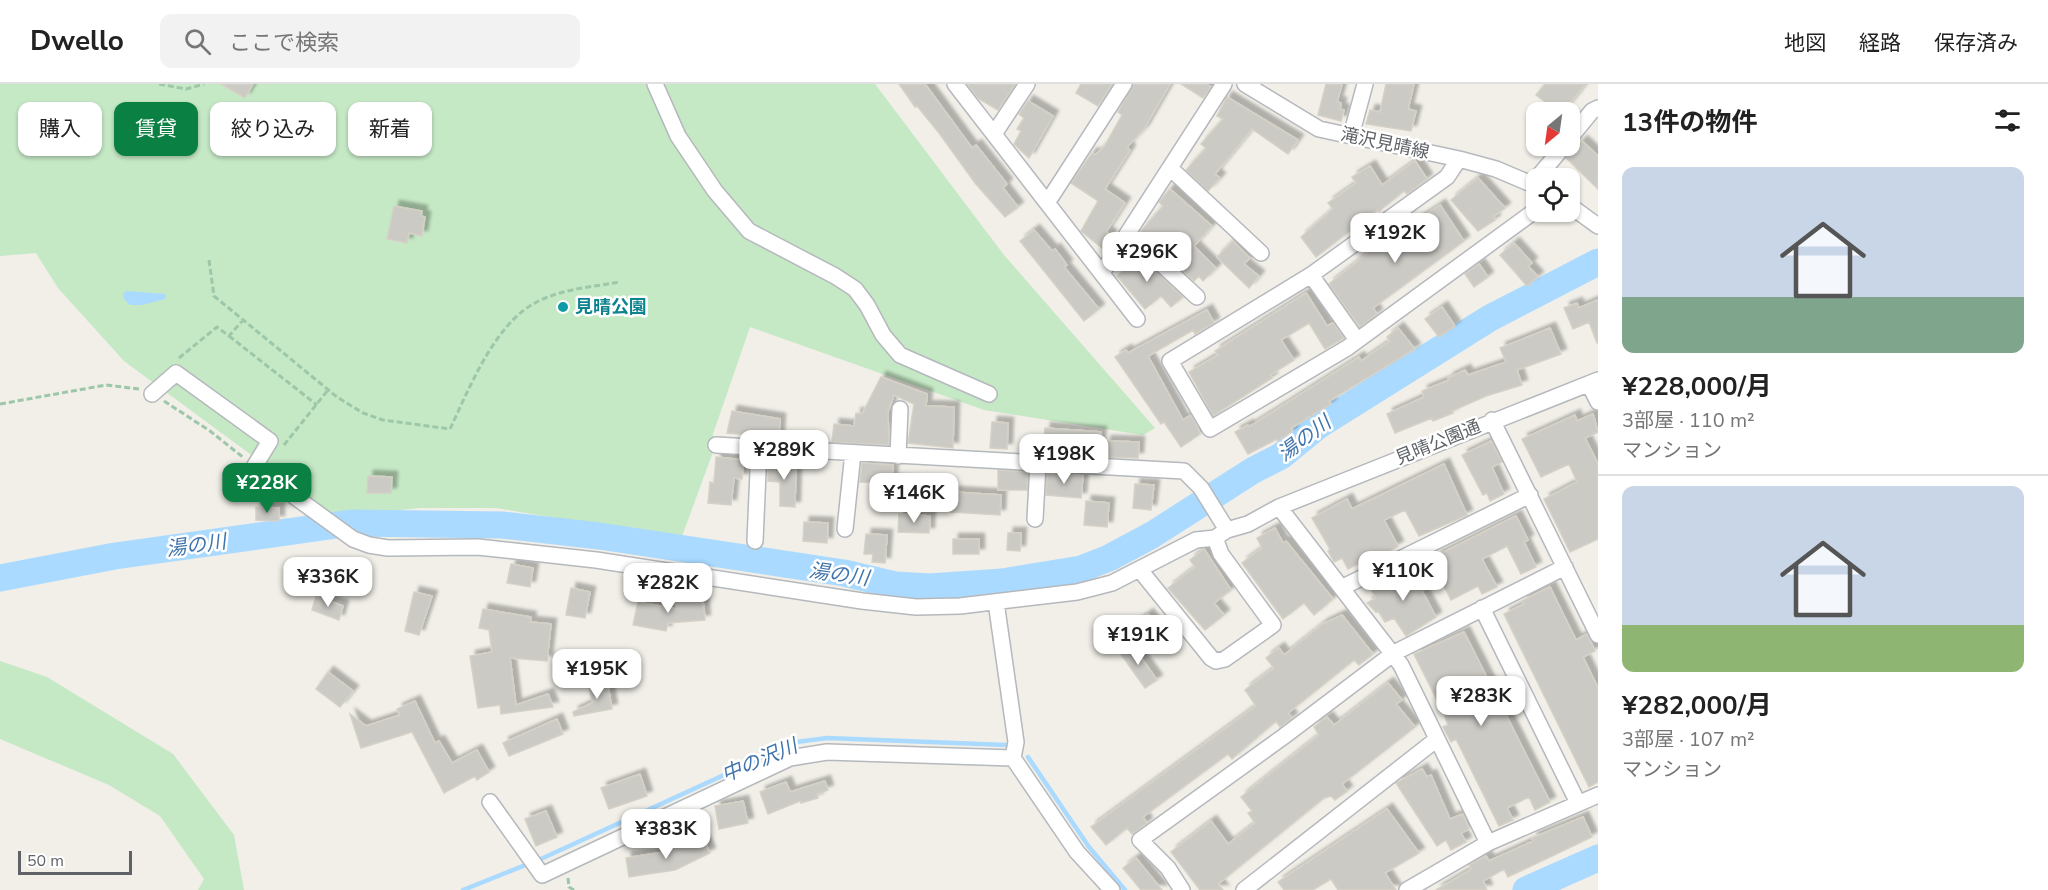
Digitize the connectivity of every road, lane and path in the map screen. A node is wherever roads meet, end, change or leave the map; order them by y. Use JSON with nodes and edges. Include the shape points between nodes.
{"nodes":[{"id":1,"x":159,"y":84,"type":"edge"},
{"id":2,"x":204,"y":84,"type":"edge"},
{"id":3,"x":654,"y":84,"type":"edge"},
{"id":4,"x":955,"y":84,"type":"edge"},
{"id":5,"x":1027,"y":84,"type":"edge"},
{"id":6,"x":1124,"y":84,"type":"edge"},
{"id":7,"x":1224,"y":84,"type":"edge"},
{"id":8,"x":1245,"y":84,"type":"edge"},
{"id":9,"x":1365,"y":84,"type":"edge"},
{"id":10,"x":1261,"y":88,"type":"edge"},
{"id":11,"x":1596,"y":112,"type":"edge"},
{"id":12,"x":1580,"y":129,"type":"edge"},
{"id":13,"x":994,"y":134,"type":"junction"},
{"id":14,"x":1351,"y":136,"type":"junction"},
{"id":15,"x":1556,"y":156,"type":"edge"},
{"id":16,"x":1459,"y":159,"type":"junction"},
{"id":17,"x":1170,"y":168,"type":"junction"},
{"id":18,"x":1547,"y":168,"type":"edge"},
{"id":19,"x":1526,"y":179,"type":"edge"},
{"id":20,"x":1047,"y":202,"type":"junction"},
{"id":21,"x":1580,"y":213,"type":"edge"},
{"id":22,"x":1526,"y":217,"type":"edge"},
{"id":23,"x":1598,"y":226,"type":"edge"},
{"id":24,"x":1128,"y":233,"type":"junction"},
{"id":25,"x":1261,"y":253,"type":"dead end"},
{"id":26,"x":209,"y":260,"type":"dead end"},
{"id":27,"x":1102,"y":273,"type":"junction"},
{"id":28,"x":1311,"y":275,"type":"junction"},
{"id":29,"x":620,"y":282,"type":"dead end"},
{"id":30,"x":1197,"y":297,"type":"dead end"},
{"id":31,"x":1137,"y":319,"type":"dead end"},
{"id":32,"x":243,"y":320,"type":"junction"},
{"id":33,"x":229,"y":336,"type":"junction"},
{"id":34,"x":1357,"y":340,"type":"junction"},
{"id":35,"x":171,"y":364,"type":"dead end"},
{"id":36,"x":1593,"y":382,"type":"edge"},
{"id":37,"x":146,"y":389,"type":"junction"},
{"id":38,"x":328,"y":390,"type":"junction"},
{"id":39,"x":989,"y":394,"type":"dead end"},
{"id":40,"x":1598,"y":402,"type":"edge"},
{"id":41,"x":0,"y":404,"type":"edge"},
{"id":42,"x":316,"y":405,"type":"junction"},
{"id":43,"x":900,"y":409,"type":"dead end"},
{"id":44,"x":1492,"y":420,"type":"junction"},
{"id":45,"x":716,"y":446,"type":"dead end"},
{"id":46,"x":282,"y":447,"type":"dead end"},
{"id":47,"x":759,"y":448,"type":"junction"},
{"id":48,"x":853,"y":453,"type":"junction"},
{"id":49,"x":898,"y":456,"type":"junction"},
{"id":50,"x":1038,"y":464,"type":"junction"},
{"id":51,"x":254,"y":467,"type":"junction"},
{"id":52,"x":1530,"y":495,"type":"junction"},
{"id":53,"x":1279,"y":507,"type":"junction"},
{"id":54,"x":1035,"y":519,"type":"dead end"},
{"id":55,"x":845,"y":528,"type":"dead end"},
{"id":56,"x":1221,"y":534,"type":"junction"},
{"id":57,"x":755,"y":541,"type":"dead end"},
{"id":58,"x":1565,"y":567,"type":"junction"},
{"id":59,"x":1140,"y":570,"type":"junction"},
{"id":60,"x":1343,"y":588,"type":"junction"},
{"id":61,"x":996,"y":602,"type":"junction"},
{"id":62,"x":1482,"y":608,"type":"junction"},
{"id":63,"x":1598,"y":635,"type":"edge"},
{"id":64,"x":1394,"y":653,"type":"junction"},
{"id":65,"x":1437,"y":739,"type":"junction"},
{"id":66,"x":1013,"y":758,"type":"junction"},
{"id":67,"x":1598,"y":795,"type":"edge"},
{"id":68,"x":490,"y":802,"type":"dead end"},
{"id":69,"x":1578,"y":803,"type":"junction"},
{"id":70,"x":1488,"y":843,"type":"junction"},
{"id":71,"x":1112,"y":890,"type":"edge"},
{"id":72,"x":1182,"y":890,"type":"edge"},
{"id":73,"x":1244,"y":890,"type":"edge"},
{"id":74,"x":1407,"y":890,"type":"edge"}],
"edges":[{"from":1,"to":2,"type":"path","via":[[186,89]]},
{"from":3,"to":39,"type":"street","via":[[678,136],[715,191],[749,231],[855,289],[900,355]]},
{"from":4,"to":13,"type":"street"},
{"from":5,"to":13,"type":"street"},
{"from":6,"to":20,"type":"street"},
{"from":7,"to":17,"type":"street"},
{"from":8,"to":10,"type":"street","name":"滝沢見晴線"},
{"from":9,"to":14,"type":"street"},
{"from":10,"to":14,"type":"street","name":"滝沢見晴線","via":[[1319,129]]},
{"from":11,"to":12,"type":"street"},
{"from":13,"to":20,"type":"street"},
{"from":14,"to":16,"type":"street","name":"滝沢見晴線"},
{"from":15,"to":18,"type":"street"},
{"from":16,"to":19,"type":"street","name":"滝沢見晴線"},
{"from":16,"to":28,"type":"street","via":[[1447,177]]},
{"from":17,"to":24,"type":"street"},
{"from":17,"to":25,"type":"street"},
{"from":20,"to":27,"type":"street"},
{"from":21,"to":23,"type":"street"},
{"from":22,"to":34,"type":"street"},
{"from":24,"to":27,"type":"street"},
{"from":24,"to":30,"type":"street"},
{"from":26,"to":32,"type":"path","via":[[214,296]]},
{"from":27,"to":31,"type":"street"},
{"from":28,"to":34,"type":"street"},
{"from":28,"to":34,"type":"street","via":[[1170,361],[1210,429]]},
{"from":29,"to":38,"type":"path","via":[[565,292],[534,303],[512,321],[487,355],[450,429],[383,420],[363,413]]},
{"from":32,"to":33,"type":"path"},
{"from":32,"to":38,"type":"path"},
{"from":33,"to":35,"type":"path","via":[[217,327]]},
{"from":33,"to":42,"type":"path"},
{"from":36,"to":40,"type":"street"},
{"from":36,"to":44,"type":"street","name":"見晴公園通"},
{"from":37,"to":41,"type":"path","via":[[106,385]]},
{"from":37,"to":51,"type":"path","via":[[210,431]]},
{"from":37,"to":51,"type":"street","via":[[176,373],[270,441]]},
{"from":38,"to":42,"type":"path"},
{"from":42,"to":46,"type":"path"},
{"from":43,"to":49,"type":"street"},
{"from":44,"to":52,"type":"street"},
{"from":44,"to":53,"type":"street","name":"見晴公園通"},
{"from":45,"to":47,"type":"street"},
{"from":47,"to":48,"type":"street"},
{"from":47,"to":57,"type":"street"},
{"from":48,"to":49,"type":"street"},
{"from":48,"to":55,"type":"street"},
{"from":49,"to":50,"type":"street"},
{"from":50,"to":54,"type":"street"},
{"from":50,"to":56,"type":"street","via":[[1184,471],[1213,507]]},
{"from":51,"to":61,"type":"street","name":"見晴公園通","via":[[353,539],[369,546],[478,547],[916,607]]},
{"from":52,"to":58,"type":"street"},
{"from":52,"to":60,"type":"street"},
{"from":53,"to":56,"type":"street","name":"見晴公園通"},
{"from":53,"to":60,"type":"street"},
{"from":56,"to":59,"type":"street","name":"見晴公園通","via":[[1196,540]]},
{"from":56,"to":59,"type":"street","via":[[1221,554],[1273,624],[1225,659],[1212,658]]},
{"from":58,"to":62,"type":"street"},
{"from":58,"to":63,"type":"street"},
{"from":59,"to":61,"type":"street","name":"見晴公園通","via":[[1112,583],[1077,592]]},
{"from":60,"to":64,"type":"street"},
{"from":61,"to":66,"type":"street","via":[[1016,742]]},
{"from":62,"to":64,"type":"street"},
{"from":62,"to":69,"type":"street"},
{"from":64,"to":65,"type":"street"},
{"from":64,"to":72,"type":"street","via":[[1140,840],[1168,868]]},
{"from":65,"to":70,"type":"street"},
{"from":65,"to":73,"type":"street"},
{"from":66,"to":68,"type":"street","via":[[827,752],[790,758],[536,866]]},
{"from":66,"to":71,"type":"street","via":[[1077,852]]},
{"from":67,"to":69,"type":"street"},
{"from":69,"to":70,"type":"street"},
{"from":70,"to":74,"type":"street"}]}
